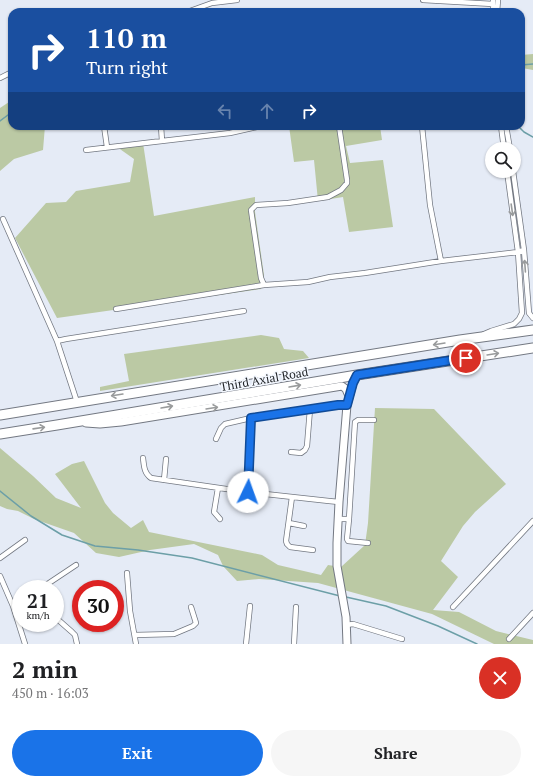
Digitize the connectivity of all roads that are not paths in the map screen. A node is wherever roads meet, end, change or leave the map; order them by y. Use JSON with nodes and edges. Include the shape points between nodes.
{"nodes":[{"id":1,"x":237,"y":0,"type":"edge"},
{"id":2,"x":423,"y":0,"type":"edge"},
{"id":3,"x":493,"y":2,"type":"edge"},
{"id":4,"x":198,"y":8,"type":"edge"},
{"id":5,"x":105,"y":130,"type":"edge"},
{"id":6,"x":161,"y":130,"type":"edge"},
{"id":7,"x":243,"y":130,"type":"edge"},
{"id":8,"x":340,"y":130,"type":"edge"},
{"id":9,"x":422,"y":130,"type":"edge"},
{"id":10,"x":502,"y":130,"type":"edge"},
{"id":11,"x":507,"y":130,"type":"edge"},
{"id":12,"x":162,"y":141,"type":"junction"},
{"id":13,"x":503,"y":142,"type":"edge"},
{"id":14,"x":509,"y":142,"type":"edge"},
{"id":15,"x":107,"y":147,"type":"junction"},
{"id":16,"x":86,"y":150,"type":"dead end"},
{"id":17,"x":508,"y":178,"type":"edge"},
{"id":18,"x":514,"y":178,"type":"edge"},
{"id":19,"x":3,"y":220,"type":"dead end"},
{"id":20,"x":524,"y":250,"type":"junction"},
{"id":21,"x":518,"y":252,"type":"junction"},
{"id":22,"x":441,"y":261,"type":"junction"},
{"id":23,"x":264,"y":285,"type":"junction"},
{"id":24,"x":116,"y":308,"type":"dead end"},
{"id":25,"x":244,"y":311,"type":"dead end"},
{"id":26,"x":533,"y":318,"type":"edge"},
{"id":27,"x":533,"y":330,"type":"edge"},
{"id":28,"x":475,"y":338,"type":"junction"},
{"id":29,"x":57,"y":342,"type":"junction"},
{"id":30,"x":533,"y":348,"type":"edge"},
{"id":31,"x":357,"y":375,"type":"junction"},
{"id":32,"x":349,"y":396,"type":"junction"},
{"id":33,"x":77,"y":402,"type":"junction"},
{"id":34,"x":347,"y":405,"type":"junction"},
{"id":35,"x":310,"y":409,"type":"junction"},
{"id":36,"x":0,"y":415,"type":"edge"},
{"id":37,"x":251,"y":418,"type":"junction"},
{"id":38,"x":374,"y":420,"type":"dead end"},
{"id":39,"x":77,"y":422,"type":"junction"},
{"id":40,"x":0,"y":434,"type":"edge"},
{"id":41,"x":216,"y":439,"type":"dead end"},
{"id":42,"x":291,"y":452,"type":"dead end"},
{"id":43,"x":143,"y":458,"type":"dead end"},
{"id":44,"x":166,"y":460,"type":"dead end"},
{"id":45,"x":164,"y":480,"type":"junction"},
{"id":46,"x":218,"y":488,"type":"junction"},
{"id":47,"x":248,"y":492,"type":"junction"},
{"id":48,"x":292,"y":497,"type":"junction"},
{"id":49,"x":339,"y":502,"type":"junction"},
{"id":50,"x":220,"y":519,"type":"dead end"},
{"id":51,"x":338,"y":519,"type":"junction"},
{"id":52,"x":349,"y":519,"type":"junction"},
{"id":53,"x":533,"y":521,"type":"edge"},
{"id":54,"x":289,"y":523,"type":"junction"},
{"id":55,"x":304,"y":526,"type":"dead end"},
{"id":56,"x":25,"y":540,"type":"dead end"},
{"id":57,"x":368,"y":543,"type":"dead end"},
{"id":58,"x":313,"y":550,"type":"dead end"},
{"id":59,"x":0,"y":558,"type":"edge"},
{"id":60,"x":76,"y":565,"type":"dead end"},
{"id":61,"x":127,"y":573,"type":"dead end"},
{"id":62,"x":0,"y":576,"type":"edge"},
{"id":63,"x":54,"y":580,"type":"edge"},
{"id":64,"x":12,"y":602,"type":"edge"},
{"id":65,"x":250,"y":606,"type":"dead end"},
{"id":66,"x":191,"y":607,"type":"dead end"},
{"id":67,"x":296,"y":607,"type":"dead end"},
{"id":68,"x":453,"y":607,"type":"dead end"},
{"id":69,"x":533,"y":612,"type":"edge"},
{"id":70,"x":64,"y":625,"type":"edge"},
{"id":71,"x":346,"y":626,"type":"junction"},
{"id":72,"x":21,"y":632,"type":"edge"},
{"id":73,"x":135,"y":635,"type":"junction"},
{"id":74,"x":402,"y":639,"type":"dead end"},
{"id":75,"x":509,"y":639,"type":"dead end"},
{"id":76,"x":24,"y":644,"type":"edge"},
{"id":77,"x":76,"y":644,"type":"edge"},
{"id":78,"x":136,"y":644,"type":"edge"},
{"id":79,"x":246,"y":644,"type":"edge"},
{"id":80,"x":294,"y":644,"type":"edge"},
{"id":81,"x":344,"y":644,"type":"edge"},
{"id":82,"x":347,"y":644,"type":"edge"}],
"edges":[{"from":1,"to":4,"type":"street","via":[[212,3]]},
{"from":2,"to":3,"type":"street"},
{"from":5,"to":15,"type":"street"},
{"from":6,"to":12,"type":"street"},
{"from":7,"to":12,"type":"street"},
{"from":8,"to":23,"type":"street","via":[[348,180],[344,188],[328,197],[256,205],[251,210]]},
{"from":9,"to":22,"type":"street","via":[[430,205]]},
{"from":10,"to":13,"type":"street"},
{"from":11,"to":14,"type":"street"},
{"from":12,"to":15,"type":"street"},
{"from":15,"to":16,"type":"street"},
{"from":17,"to":21,"type":"street","one_way":true},
{"from":18,"to":20,"type":"street"},
{"from":19,"to":29,"type":"street"},
{"from":20,"to":21,"type":"street"},
{"from":26,"to":20,"type":"street","one_way":true,"via":[[529,313]]},
{"from":21,"to":22,"type":"street"},
{"from":21,"to":28,"type":"street","via":[[522,313],[514,324]]},
{"from":22,"to":23,"type":"street","via":[[308,282]]},
{"from":23,"to":24,"type":"street"},
{"from":25,"to":29,"type":"street","via":[[66,338]]},
{"from":27,"to":28,"type":"highway","name":"Third Axial Road"},
{"from":28,"to":33,"type":"highway","name":"Third Axial Road","one_way":true},
{"from":29,"to":33,"type":"street"},
{"from":31,"to":30,"type":"highway","name":"Third Axial Road","one_way":true},
{"from":31,"to":32,"type":"street"},
{"from":39,"to":31,"type":"highway","name":"Third Axial Road","one_way":true},
{"from":32,"to":34,"type":"street"},
{"from":39,"to":32,"type":"street","one_way":true,"via":[[121,422],[342,386]]},
{"from":33,"to":36,"type":"highway","name":"Third Axial Road"},
{"from":34,"to":35,"type":"street"},
{"from":34,"to":49,"type":"street"},
{"from":35,"to":37,"type":"street"},
{"from":35,"to":42,"type":"street","via":[[307,446],[301,452]]},
{"from":37,"to":41,"type":"street","via":[[225,424]]},
{"from":37,"to":47,"type":"street"},
{"from":38,"to":52,"type":"street","via":[[355,422]]},
{"from":40,"to":39,"type":"highway","name":"Third Axial Road","one_way":true},
{"from":43,"to":45,"type":"street","via":[[147,475]]},
{"from":44,"to":45,"type":"street"},
{"from":45,"to":46,"type":"street"},
{"from":46,"to":47,"type":"street"},
{"from":46,"to":50,"type":"street","via":[[214,512]]},
{"from":47,"to":48,"type":"street"},
{"from":48,"to":49,"type":"street"},
{"from":48,"to":54,"type":"street"},
{"from":49,"to":51,"type":"street"},
{"from":51,"to":52,"type":"street"},
{"from":51,"to":71,"type":"street","via":[[336,553]]},
{"from":52,"to":57,"type":"street","via":[[348,541]]},
{"from":53,"to":68,"type":"street"},
{"from":54,"to":55,"type":"street"},
{"from":54,"to":58,"type":"street","via":[[287,544],[290,547]]},
{"from":56,"to":59,"type":"street"},
{"from":60,"to":63,"type":"street"},
{"from":61,"to":73,"type":"street"},
{"from":62,"to":64,"type":"street"},
{"from":65,"to":79,"type":"street"},
{"from":66,"to":73,"type":"street","via":[[196,623],[193,626],[174,634]]},
{"from":67,"to":80,"type":"street"},
{"from":69,"to":75,"type":"street"},
{"from":70,"to":77,"type":"street","via":[[75,635]]},
{"from":71,"to":74,"type":"street","via":[[354,624]]},
{"from":71,"to":81,"type":"street"},
{"from":71,"to":82,"type":"street"},
{"from":72,"to":76,"type":"street"},
{"from":73,"to":78,"type":"street"}]}
